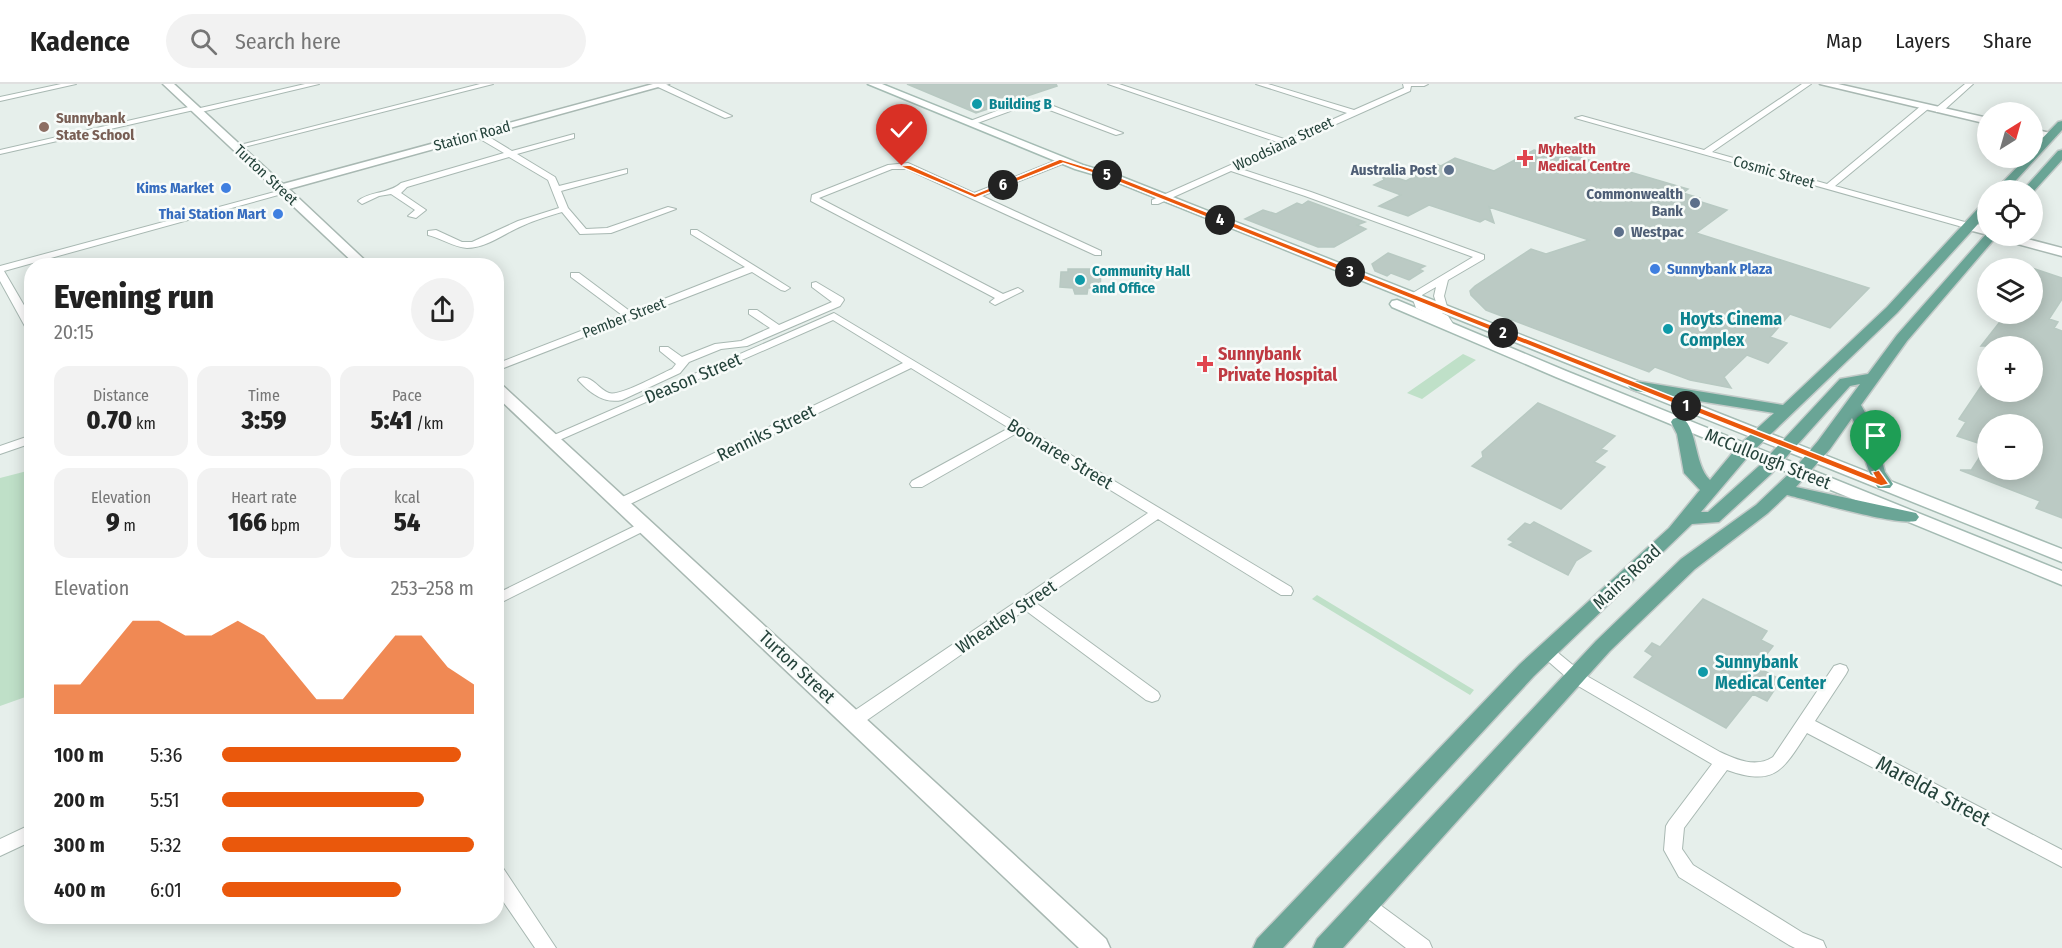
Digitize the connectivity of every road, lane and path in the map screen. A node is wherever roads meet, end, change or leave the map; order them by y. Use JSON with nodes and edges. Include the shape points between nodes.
{"nodes":[{"id":1,"x":72,"y":84,"type":"edge"},
{"id":2,"x":168,"y":84,"type":"edge"},
{"id":3,"x":315,"y":84,"type":"edge"},
{"id":4,"x":489,"y":84,"type":"edge"},
{"id":5,"x":662,"y":84,"type":"edge"},
{"id":6,"x":873,"y":84,"type":"edge"},
{"id":7,"x":1112,"y":84,"type":"edge"},
{"id":8,"x":1260,"y":84,"type":"edge"},
{"id":9,"x":1407,"y":84,"type":"edge"},
{"id":10,"x":1424,"y":84,"type":"edge"},
{"id":11,"x":1807,"y":84,"type":"edge"},
{"id":12,"x":1825,"y":84,"type":"edge"},
{"id":13,"x":1969,"y":84,"type":"edge"},
{"id":14,"x":0,"y":99,"type":"edge"},
{"id":15,"x":1925,"y":107,"type":"junction"},
{"id":16,"x":195,"y":109,"type":"junction"},
{"id":17,"x":1939,"y":110,"type":"junction"},
{"id":18,"x":1352,"y":112,"type":"junction"},
{"id":19,"x":728,"y":116,"type":"dead end"},
{"id":20,"x":1579,"y":118,"type":"dead end"},
{"id":21,"x":1977,"y":119,"type":"edge"},
{"id":22,"x":969,"y":123,"type":"junction"},
{"id":23,"x":2062,"y":124,"type":"edge"},
{"id":24,"x":1119,"y":133,"type":"dead end"},
{"id":25,"x":478,"y":134,"type":"junction"},
{"id":26,"x":2043,"y":134,"type":"edge"},
{"id":27,"x":571,"y":136,"type":"dead end"},
{"id":28,"x":2051,"y":136,"type":"junction"},
{"id":29,"x":1286,"y":142,"type":"junction"},
{"id":30,"x":2043,"y":145,"type":"edge"},
{"id":31,"x":236,"y":147,"type":"junction"},
{"id":32,"x":0,"y":152,"type":"edge"},
{"id":33,"x":1704,"y":153,"type":"junction"},
{"id":34,"x":2062,"y":153,"type":"edge"},
{"id":35,"x":511,"y":154,"type":"junction"},
{"id":36,"x":1062,"y":160,"type":"junction"},
{"id":37,"x":1229,"y":168,"type":"junction"},
{"id":38,"x":2022,"y":168,"type":"edge"},
{"id":39,"x":624,"y":171,"type":"dead end"},
{"id":40,"x":2010,"y":180,"type":"edge"},
{"id":41,"x":2038,"y":180,"type":"edge"},
{"id":42,"x":1828,"y":187,"type":"junction"},
{"id":43,"x":557,"y":189,"type":"junction"},
{"id":44,"x":282,"y":190,"type":"junction"},
{"id":45,"x":395,"y":191,"type":"junction"},
{"id":46,"x":975,"y":196,"type":"junction"},
{"id":47,"x":1160,"y":200,"type":"junction"},
{"id":48,"x":362,"y":201,"type":"dead end"},
{"id":49,"x":564,"y":209,"type":"junction"},
{"id":50,"x":671,"y":209,"type":"dead end"},
{"id":51,"x":413,"y":216,"type":"dead end"},
{"id":52,"x":1977,"y":218,"type":"edge"},
{"id":53,"x":1969,"y":226,"type":"junction"},
{"id":54,"x":1977,"y":228,"type":"edge"},
{"id":55,"x":694,"y":232,"type":"dead end"},
{"id":56,"x":431,"y":233,"type":"dead end"},
{"id":57,"x":1982,"y":246,"type":"edge"},
{"id":58,"x":2040,"y":246,"type":"edge"},
{"id":59,"x":2062,"y":252,"type":"edge"},
{"id":60,"x":1098,"y":253,"type":"dead end"},
{"id":61,"x":45,"y":258,"type":"edge"},
{"id":62,"x":356,"y":258,"type":"edge"},
{"id":63,"x":24,"y":264,"type":"edge"},
{"id":64,"x":752,"y":268,"type":"junction"},
{"id":65,"x":0,"y":271,"type":"edge"},
{"id":66,"x":575,"y":275,"type":"dead end"},
{"id":67,"x":1443,"y":280,"type":"junction"},
{"id":68,"x":816,"y":285,"type":"dead end"},
{"id":69,"x":785,"y":288,"type":"dead end"},
{"id":70,"x":1018,"y":291,"type":"dead end"},
{"id":71,"x":1416,"y":298,"type":"junction"},
{"id":72,"x":1443,"y":310,"type":"junction"},
{"id":73,"x":753,"y":312,"type":"dead end"},
{"id":74,"x":24,"y":315,"type":"edge"},
{"id":75,"x":630,"y":316,"type":"junction"},
{"id":76,"x":834,"y":316,"type":"joint"},
{"id":77,"x":1450,"y":327,"type":"junction"},
{"id":78,"x":778,"y":329,"type":"junction"},
{"id":79,"x":664,"y":349,"type":"dead end"},
{"id":80,"x":911,"y":363,"type":"junction"},
{"id":81,"x":683,"y":364,"type":"junction"},
{"id":82,"x":504,"y":365,"type":"edge"},
{"id":83,"x":1871,"y":378,"type":"junction"},
{"id":84,"x":584,"y":380,"type":"dead end"},
{"id":85,"x":1636,"y":386,"type":"junction"},
{"id":86,"x":504,"y":395,"type":"edge"},
{"id":87,"x":1853,"y":404,"type":"junction"},
{"id":88,"x":1785,"y":410,"type":"junction"},
{"id":89,"x":1679,"y":422,"type":"junction"},
{"id":90,"x":1017,"y":428,"type":"junction"},
{"id":91,"x":1759,"y":435,"type":"junction"},
{"id":92,"x":551,"y":439,"type":"junction"},
{"id":93,"x":24,"y":442,"type":"edge"},
{"id":94,"x":1786,"y":446,"type":"junction"},
{"id":95,"x":1745,"y":449,"type":"junction"},
{"id":96,"x":0,"y":450,"type":"edge"},
{"id":97,"x":1814,"y":457,"type":"junction"},
{"id":98,"x":1773,"y":460,"type":"junction"},
{"id":99,"x":1801,"y":472,"type":"junction"},
{"id":100,"x":917,"y":484,"type":"dead end"},
{"id":101,"x":1884,"y":484,"type":"junction"},
{"id":102,"x":1783,"y":489,"type":"junction"},
{"id":103,"x":1710,"y":490,"type":"junction"},
{"id":104,"x":621,"y":503,"type":"junction"},
{"id":105,"x":1157,"y":513,"type":"junction"},
{"id":106,"x":1910,"y":517,"type":"junction"},
{"id":107,"x":1687,"y":518,"type":"junction"},
{"id":108,"x":645,"y":525,"type":"junction"},
{"id":109,"x":2062,"y":556,"type":"edge"},
{"id":110,"x":2062,"y":578,"type":"edge"},
{"id":111,"x":1286,"y":591,"type":"dead end"},
{"id":112,"x":504,"y":596,"type":"edge"},
{"id":113,"x":1026,"y":603,"type":"junction"},
{"id":114,"x":1546,"y":651,"type":"junction"},
{"id":115,"x":1840,"y":670,"type":"dead end"},
{"id":116,"x":1574,"y":675,"type":"junction"},
{"id":117,"x":1152,"y":696,"type":"dead end"},
{"id":118,"x":854,"y":720,"type":"junction"},
{"id":119,"x":1804,"y":723,"type":"junction"},
{"id":120,"x":1723,"y":762,"type":"junction"},
{"id":121,"x":24,"y":836,"type":"edge"},
{"id":122,"x":0,"y":848,"type":"edge"},
{"id":123,"x":2062,"y":859,"type":"edge"},
{"id":124,"x":504,"y":886,"type":"edge"},
{"id":125,"x":1365,"y":905,"type":"junction"},
{"id":126,"x":546,"y":948,"type":"edge"},
{"id":127,"x":1097,"y":948,"type":"edge"},
{"id":128,"x":1266,"y":948,"type":"edge"},
{"id":129,"x":1326,"y":948,"type":"edge"},
{"id":130,"x":1422,"y":948,"type":"edge"},
{"id":131,"x":1816,"y":948,"type":"edge"}],
"edges":[{"from":1,"to":14,"type":"street"},
{"from":2,"to":16,"type":"main road","name":"Turton Street"},
{"from":3,"to":16,"type":"street"},
{"from":4,"to":31,"type":"street"},
{"from":5,"to":19,"type":"street"},
{"from":5,"to":25,"type":"main road","name":"Station Road"},
{"from":6,"to":22,"type":"main road","name":"McCullough Street"},
{"from":7,"to":29,"type":"street"},
{"from":8,"to":18,"type":"street"},
{"from":9,"to":10,"type":"street"},
{"from":9,"to":18,"type":"street","name":"Woodsiana Street","via":[[1407,89]]},
{"from":11,"to":33,"type":"street"},
{"from":12,"to":15,"type":"main road"},
{"from":13,"to":17,"type":"street"},
{"from":15,"to":17,"type":"main road"},
{"from":15,"to":42,"type":"street"},
{"from":16,"to":31,"type":"main road","name":"Turton Street"},
{"from":16,"to":32,"type":"street"},
{"from":17,"to":21,"type":"main road"},
{"from":18,"to":29,"type":"street","name":"Woodsiana Street"},
{"from":20,"to":33,"type":"street","name":"Cosmic Street"},
{"from":22,"to":24,"type":"street","via":[[1031,103]]},
{"from":22,"to":36,"type":"main road","name":"McCullough Street"},
{"from":23,"to":28,"type":"main road"},
{"from":25,"to":35,"type":"street"},
{"from":25,"to":44,"type":"main road","name":"Station Road"},
{"from":26,"to":28,"type":"main road"},
{"from":27,"to":35,"type":"street"},
{"from":28,"to":30,"type":"main road"},
{"from":29,"to":37,"type":"street","name":"Woodsiana Street"},
{"from":31,"to":44,"type":"main road","name":"Turton Street"},
{"from":33,"to":42,"type":"street","name":"Cosmic Street"},
{"from":34,"to":41,"type":"main road"},
{"from":35,"to":43,"type":"street","via":[[552,179]]},
{"from":35,"to":45,"type":"street","via":[[410,183]]},
{"from":36,"to":46,"type":"street"},
{"from":36,"to":47,"type":"main road","name":"McCullough Street","via":[[1104,181]]},
{"from":37,"to":47,"type":"street","name":"Woodsiana Street"},
{"from":37,"to":67,"type":"street","via":[[1481,256]]},
{"from":38,"to":40,"type":"main road"},
{"from":39,"to":43,"type":"street"},
{"from":42,"to":53,"type":"street","name":"Cosmic Street"},
{"from":43,"to":49,"type":"street"},
{"from":44,"to":61,"type":"street","name":"Station Road"},
{"from":44,"to":62,"type":"main road","name":"Turton Street"},
{"from":45,"to":48,"type":"street"},
{"from":45,"to":51,"type":"street","via":[[421,210]]},
{"from":46,"to":60,"type":"street"},
{"from":46,"to":70,"type":"street","via":[[902,166],[815,197],[815,201],[998,301]]},
{"from":47,"to":71,"type":"main road","name":"McCullough Street"},
{"from":47,"to":77,"type":"main road","name":"McCullough Street"},
{"from":49,"to":50,"type":"street","via":[[583,232],[591,233]]},
{"from":49,"to":56,"type":"street","via":[[516,224],[477,244],[465,245],[444,234]]},
{"from":52,"to":53,"type":"main road","name":"Mains Road"},
{"from":53,"to":54,"type":"main road"},
{"from":53,"to":88,"type":"main road","name":"Mains Road","via":[[1892,310]]},
{"from":55,"to":64,"type":"street"},
{"from":57,"to":83,"type":"main road","name":"Mains Road"},
{"from":58,"to":59,"type":"main road"},
{"from":63,"to":65,"type":"street","name":"Station Road"},
{"from":64,"to":69,"type":"street"},
{"from":64,"to":75,"type":"street","name":"Pember Street"},
{"from":65,"to":74,"type":"street"},
{"from":66,"to":75,"type":"street"},
{"from":67,"to":71,"type":"street","via":[[1420,290]]},
{"from":67,"to":72,"type":"street","via":[[1438,296]]},
{"from":68,"to":78,"type":"street","via":[[839,300],[836,304]]},
{"from":71,"to":72,"type":"main road","name":"McCullough Street"},
{"from":71,"to":77,"type":"street"},
{"from":72,"to":85,"type":"main road","name":"McCullough Street"},
{"from":73,"to":78,"type":"street"},
{"from":75,"to":82,"type":"street","name":"Pember Street"},
{"from":76,"to":80,"type":"street","name":"Boonaree Street"},
{"from":76,"to":92,"type":"street","name":"Deason Street"},
{"from":77,"to":89,"type":"main road","name":"McCullough Street"},
{"from":78,"to":81,"type":"street","via":[[743,344],[719,346]]},
{"from":79,"to":81,"type":"street"},
{"from":80,"to":90,"type":"street","name":"Boonaree Street"},
{"from":80,"to":104,"type":"street","name":"Renniks Street"},
{"from":81,"to":84,"type":"street","via":[[676,371],[610,399]]},
{"from":83,"to":87,"type":"main road","name":"Mains Road"},
{"from":83,"to":94,"type":"main road","via":[[1845,382]]},
{"from":85,"to":88,"type":"main road"},
{"from":85,"to":91,"type":"main road","name":"McCullough Street"},
{"from":86,"to":92,"type":"main road","name":"Turton Street"},
{"from":87,"to":97,"type":"main road","name":"Mains Road"},
{"from":87,"to":101,"type":"main road","via":[[1865,427],[1876,472]]},
{"from":88,"to":91,"type":"main road","name":"Mains Road"},
{"from":89,"to":95,"type":"main road","name":"McCullough Street"},
{"from":89,"to":103,"type":"main road","via":[[1693,473]]},
{"from":90,"to":100,"type":"street"},
{"from":90,"to":105,"type":"street","name":"Boonaree Street"},
{"from":91,"to":94,"type":"main road","name":"McCullough Street"},
{"from":91,"to":95,"type":"main road","name":"Mains Road"},
{"from":92,"to":104,"type":"main road","name":"Turton Street"},
{"from":93,"to":96,"type":"street"},
{"from":94,"to":97,"type":"main road","name":"McCullough Street"},
{"from":94,"to":98,"type":"main road"},
{"from":95,"to":98,"type":"main road","name":"McCullough Street"},
{"from":95,"to":103,"type":"main road","name":"Mains Road"},
{"from":97,"to":99,"type":"main road","name":"Mains Road"},
{"from":97,"to":101,"type":"main road","name":"McCullough Street"},
{"from":98,"to":99,"type":"main road","name":"McCullough Street"},
{"from":98,"to":107,"type":"main road","via":[[1713,518]]},
{"from":99,"to":102,"type":"main road","name":"Mains Road"},
{"from":99,"to":106,"type":"main road","name":"McCullough Street"},
{"from":101,"to":109,"type":"main road","name":"McCullough Street"},
{"from":102,"to":106,"type":"main road"},
{"from":102,"to":116,"type":"main road","name":"Mains Road","via":[[1688,564]]},
{"from":103,"to":107,"type":"main road","name":"Mains Road"},
{"from":104,"to":108,"type":"main road","name":"Turton Street"},
{"from":105,"to":111,"type":"street","name":"Boonaree Street"},
{"from":105,"to":113,"type":"street","name":"Wheatley Street"},
{"from":106,"to":110,"type":"main road","name":"McCullough Street"},
{"from":107,"to":114,"type":"main road","name":"Mains Road"},
{"from":108,"to":112,"type":"street"},
{"from":108,"to":118,"type":"main road","name":"Turton Street"},
{"from":113,"to":117,"type":"street"},
{"from":113,"to":118,"type":"street","name":"Wheatley Street"},
{"from":114,"to":116,"type":"street"},
{"from":114,"to":128,"type":"main road","name":"Mains Road"},
{"from":115,"to":119,"type":"street"},
{"from":116,"to":120,"type":"street"},
{"from":116,"to":125,"type":"main road","name":"Mains Road"},
{"from":118,"to":127,"type":"main road","name":"Turton Street"},
{"from":119,"to":120,"type":"street","via":[[1779,762],[1768,769]]},
{"from":119,"to":123,"type":"street","name":"Marelda Street"},
{"from":120,"to":131,"type":"street","via":[[1675,826],[1673,850],[1686,871]]},
{"from":121,"to":122,"type":"street"},
{"from":124,"to":126,"type":"street"},
{"from":125,"to":129,"type":"main road","name":"Mains Road"},
{"from":125,"to":130,"type":"street"}]}
